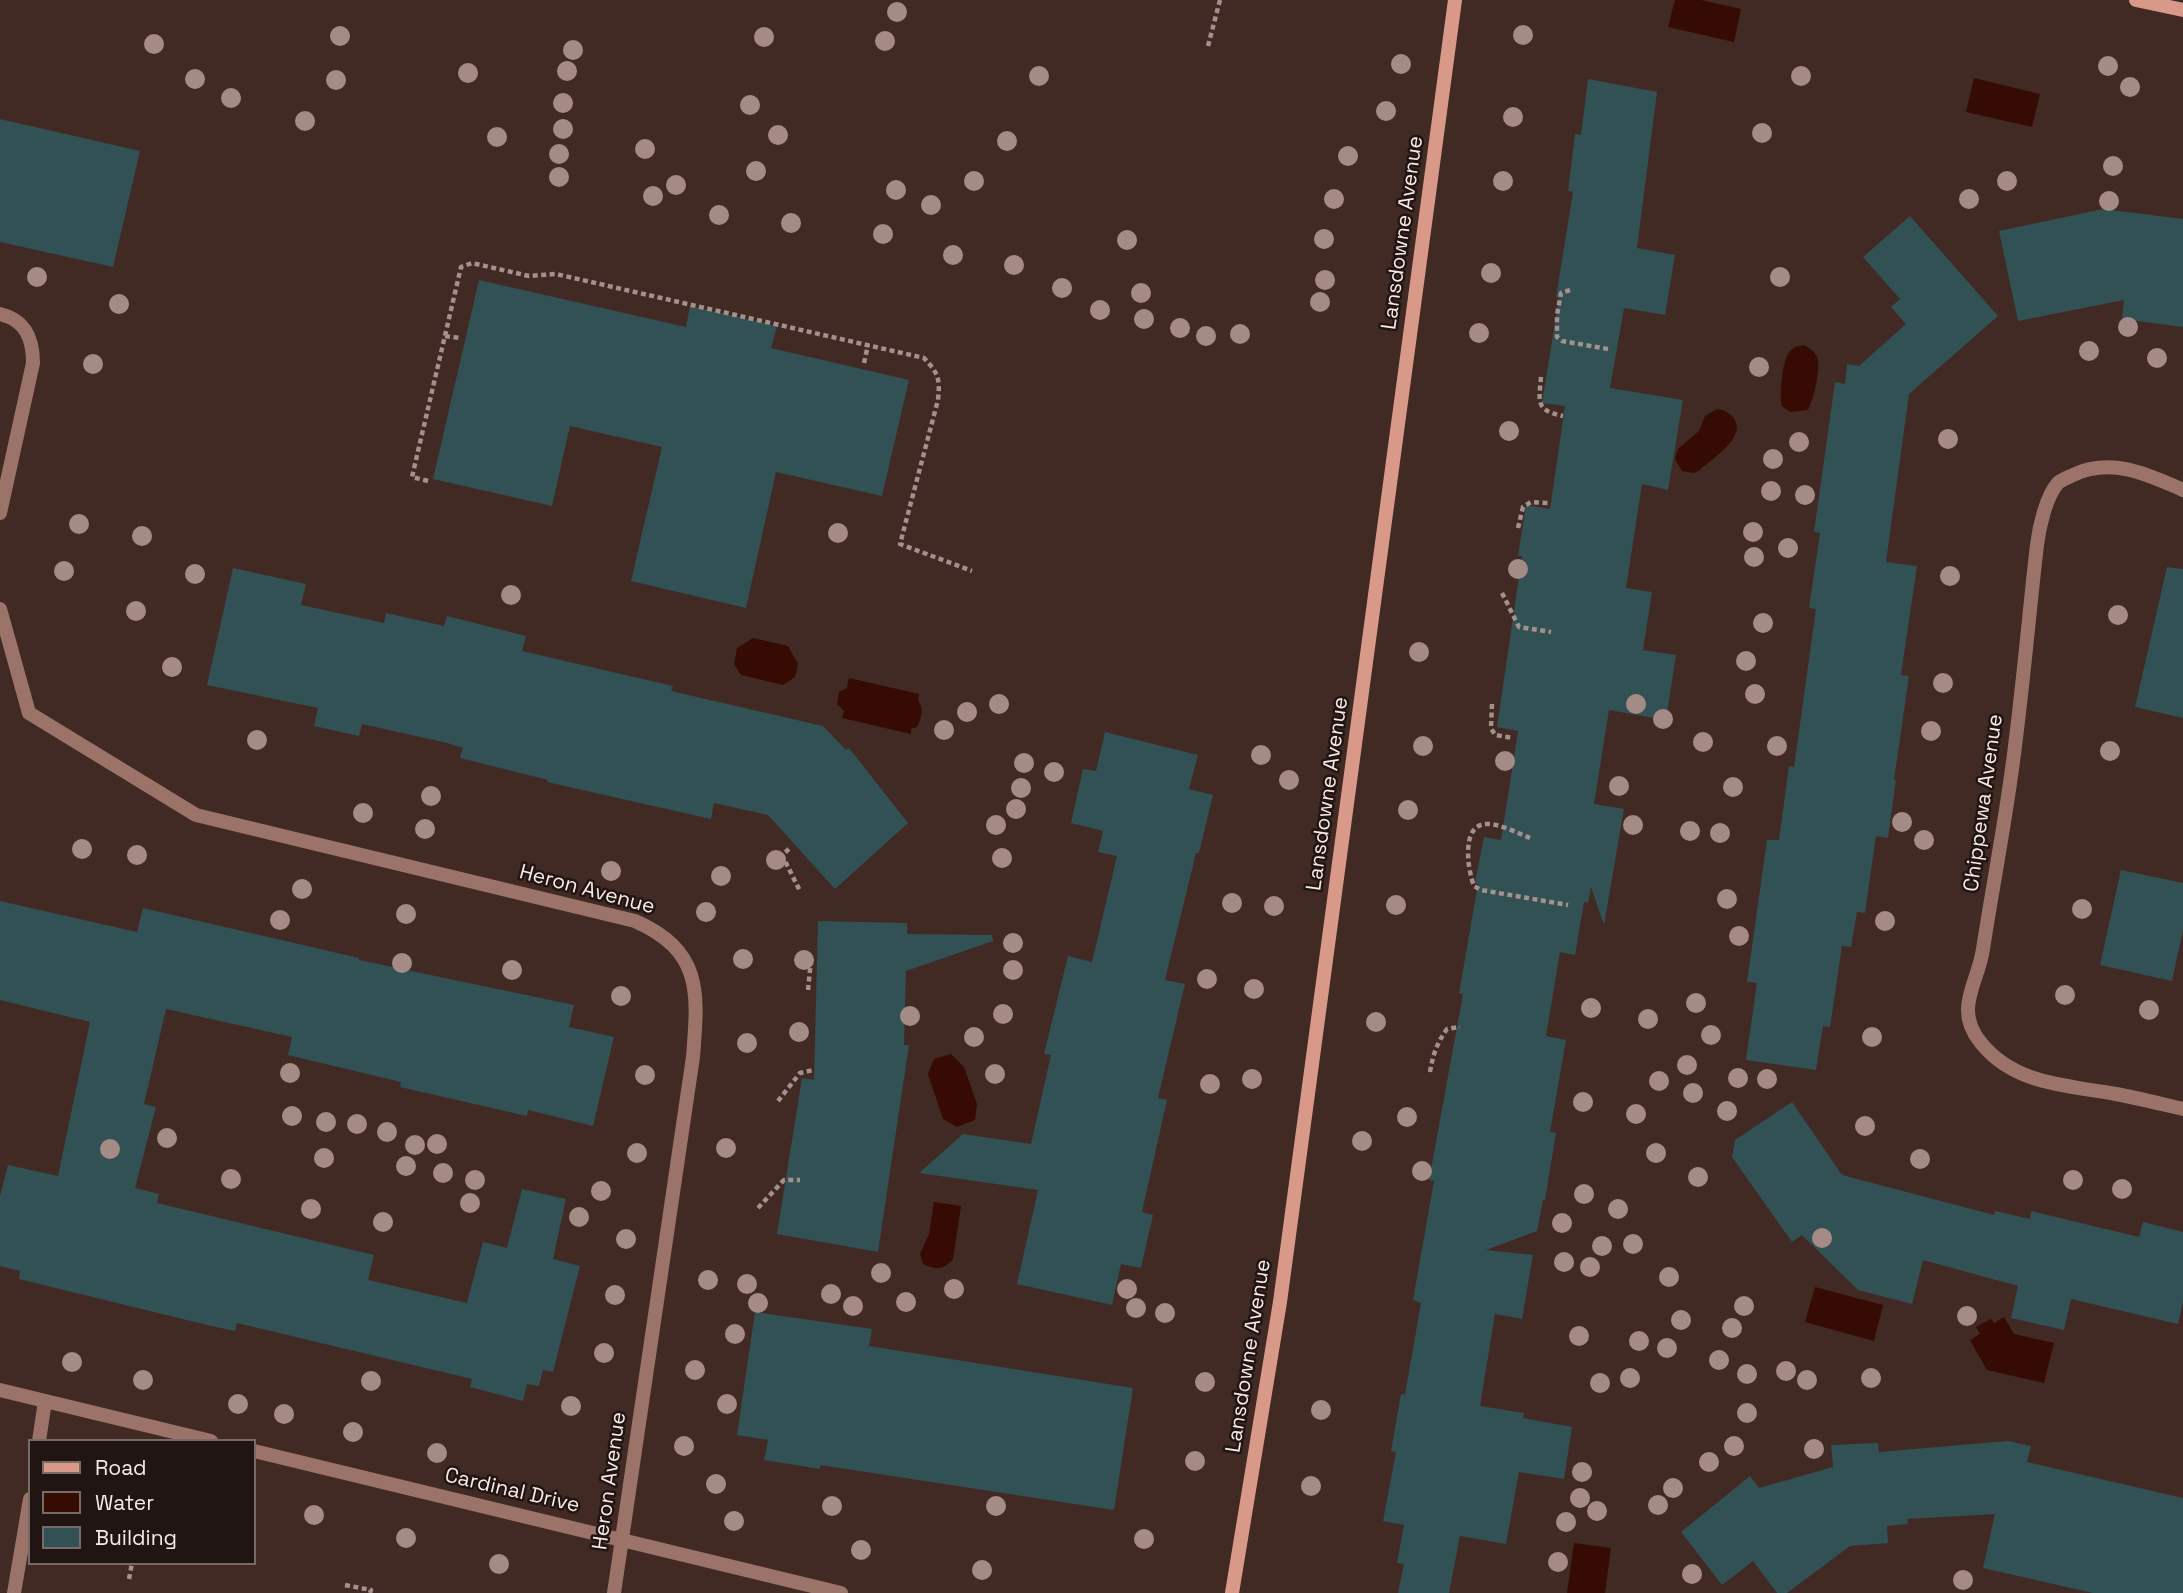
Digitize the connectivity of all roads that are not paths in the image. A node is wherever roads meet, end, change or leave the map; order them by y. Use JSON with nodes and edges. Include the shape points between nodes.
{"nodes":[{"id":1,"x":1455,"y":0,"type":"edge"},
{"id":2,"x":2136,"y":0,"type":"edge"},
{"id":3,"x":2183,"y":10,"type":"edge"},
{"id":4,"x":0,"y":314,"type":"edge"},
{"id":5,"x":2183,"y":490,"type":"edge"},
{"id":6,"x":0,"y":513,"type":"edge"},
{"id":7,"x":0,"y":609,"type":"edge"},
{"id":8,"x":2183,"y":1109,"type":"edge"},
{"id":9,"x":0,"y":1390,"type":"edge"},
{"id":10,"x":44,"y":1401,"type":"junction"},
{"id":11,"x":39,"y":1439,"type":"edge"},
{"id":12,"x":203,"y":1439,"type":"edge"},
{"id":13,"x":256,"y":1451,"type":"edge"},
{"id":14,"x":28,"y":1511,"type":"edge"},
{"id":15,"x":623,"y":1539,"type":"junction"},
{"id":16,"x":14,"y":1593,"type":"edge"},
{"id":17,"x":614,"y":1593,"type":"edge"},
{"id":18,"x":841,"y":1593,"type":"edge"},
{"id":19,"x":1232,"y":1593,"type":"edge"}],
"edges":[{"from":1,"to":19,"type":"main road","name":"Lansdowne Avenue","via":[[1280,1302]]},
{"from":2,"to":3,"type":"main road"},
{"from":4,"to":6,"type":"street","via":[[20,322],[33,348]]},
{"from":5,"to":8,"type":"street","name":"Chippewa Avenue","via":[[2144,473],[2088,468],[2058,482],[2043,513],[2011,775],[1982,957],[1967,1004],[1979,1042],[2010,1068],[2046,1084]]},
{"from":7,"to":15,"type":"street","name":"Heron Avenue","via":[[29,713],[196,815],[635,921],[656,930],[673,945],[692,972],[696,1016],[691,1067]]},
{"from":9,"to":10,"type":"street"},
{"from":10,"to":11,"type":"street"},
{"from":10,"to":12,"type":"street"},
{"from":13,"to":15,"type":"street","name":"Cardinal Drive"},
{"from":14,"to":16,"type":"street"},
{"from":15,"to":17,"type":"street","name":"Heron Avenue"},
{"from":15,"to":18,"type":"street","name":"Cardinal Drive"}]}
